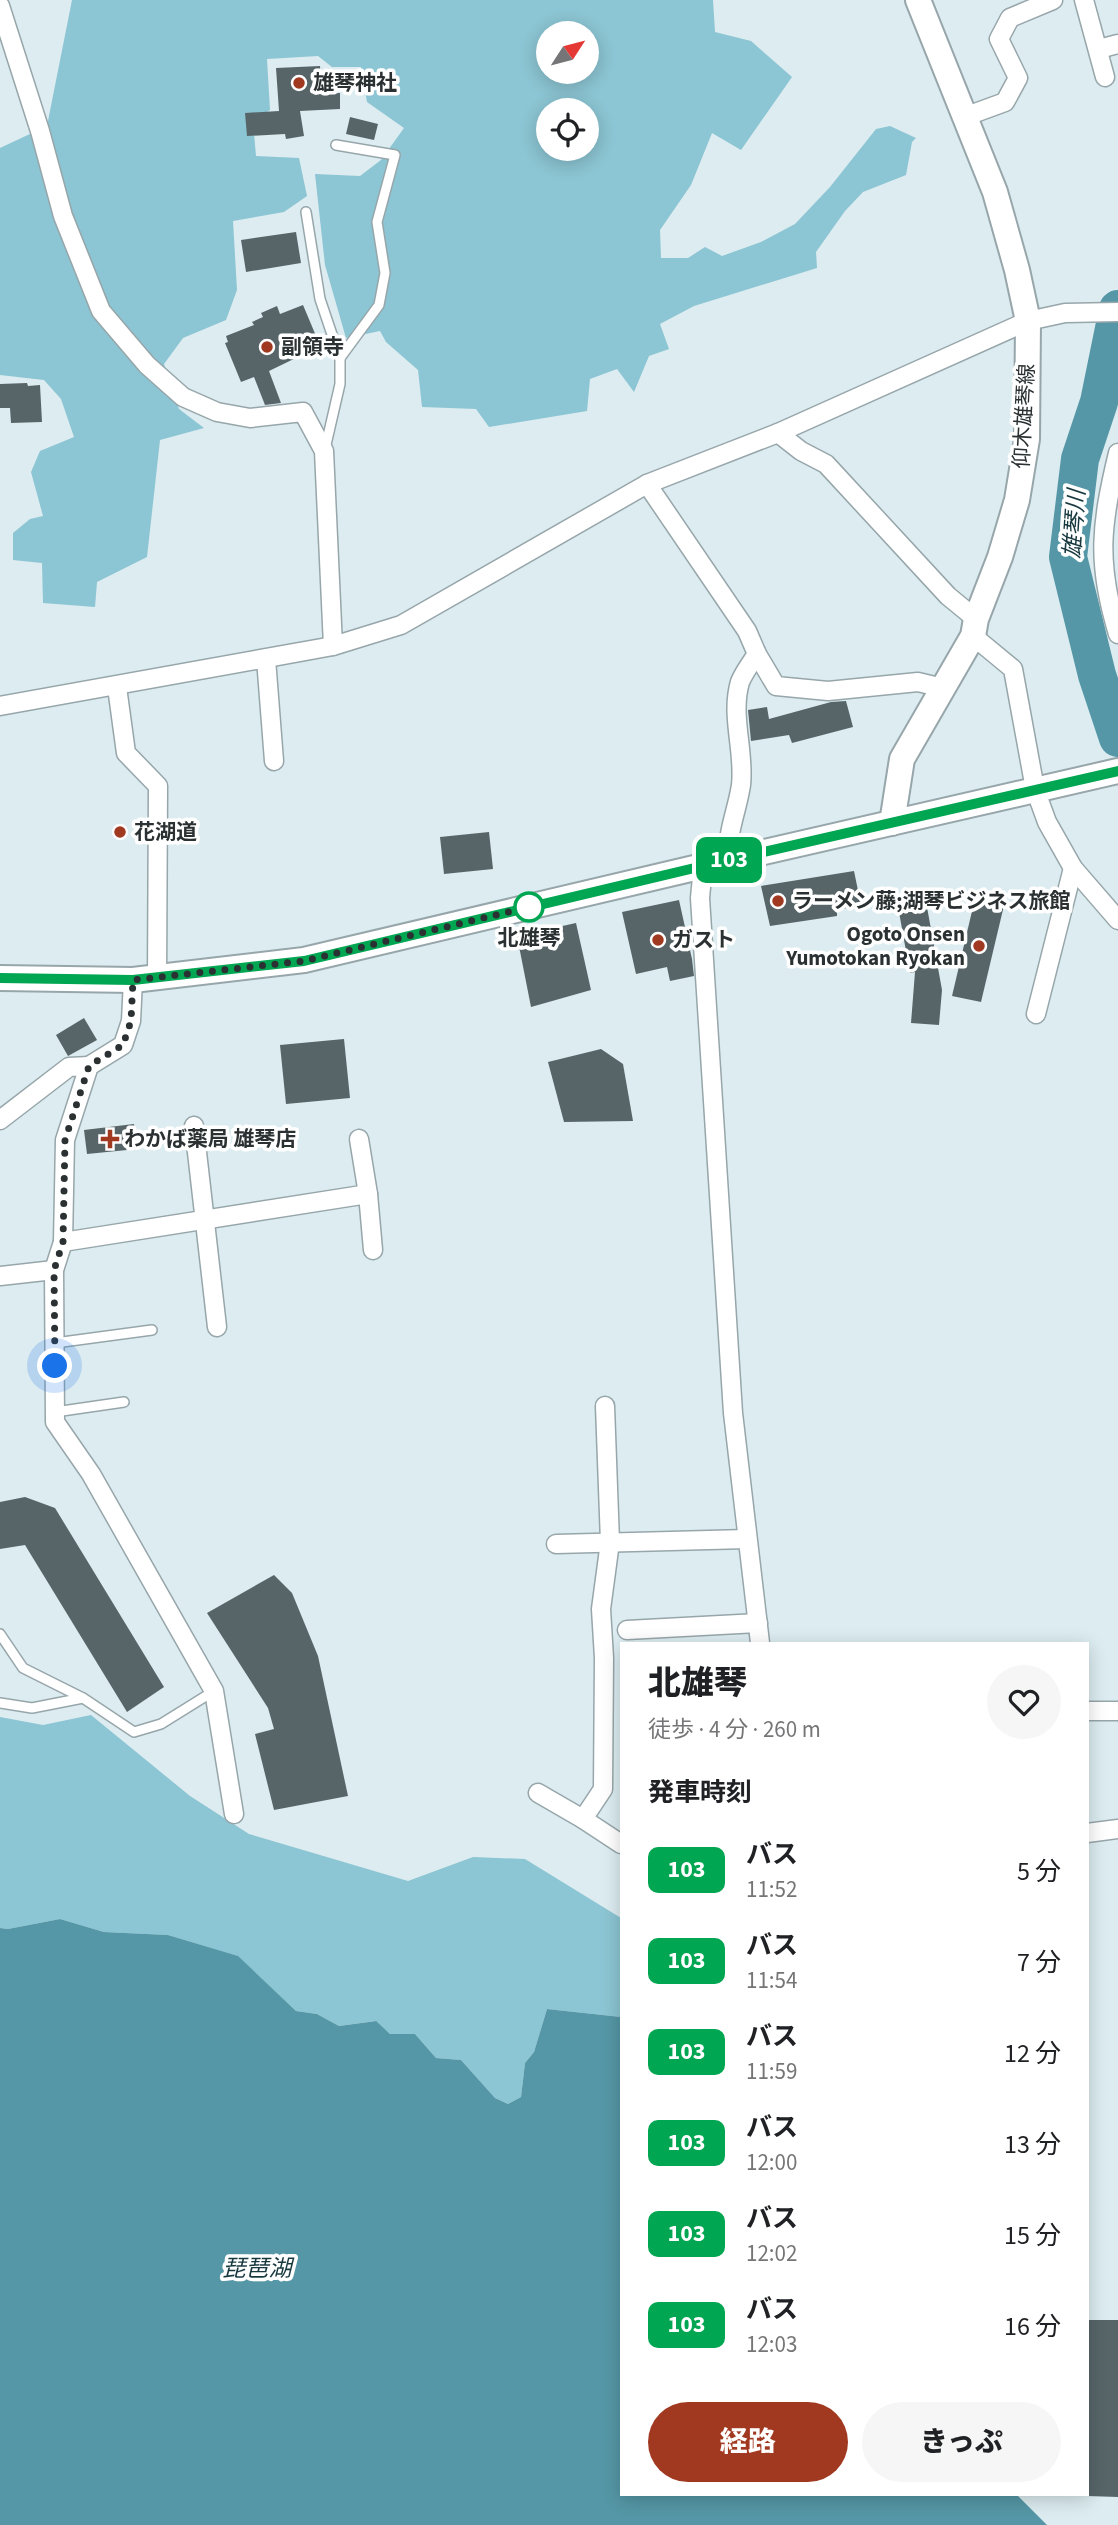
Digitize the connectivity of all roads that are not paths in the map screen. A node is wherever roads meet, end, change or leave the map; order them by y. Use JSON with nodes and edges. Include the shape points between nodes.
{"nodes":[{"id":1,"x":918,"y":0,"type":"edge"},
{"id":2,"x":1053,"y":0,"type":"edge"},
{"id":3,"x":1084,"y":0,"type":"edge"},
{"id":4,"x":0,"y":6,"type":"edge"},
{"id":5,"x":1109,"y":46,"type":"edge"},
{"id":6,"x":1105,"y":77,"type":"dead end"},
{"id":7,"x":964,"y":117,"type":"junction"},
{"id":8,"x":336,"y":145,"type":"dead end"},
{"id":9,"x":306,"y":212,"type":"dead end"},
{"id":10,"x":1118,"y":312,"type":"edge"},
{"id":11,"x":1028,"y":321,"type":"junction"},
{"id":12,"x":340,"y":358,"type":"junction"},
{"id":13,"x":778,"y":433,"type":"junction"},
{"id":14,"x":324,"y":451,"type":"junction"},
{"id":15,"x":1118,"y":453,"type":"edge"},
{"id":16,"x":647,"y":484,"type":"junction"},
{"id":17,"x":975,"y":628,"type":"junction"},
{"id":18,"x":1118,"y":634,"type":"edge"},
{"id":19,"x":334,"y":646,"type":"junction"},
{"id":20,"x":757,"y":654,"type":"junction"},
{"id":21,"x":266,"y":659,"type":"junction"},
{"id":22,"x":117,"y":687,"type":"junction"},
{"id":23,"x":943,"y":688,"type":"junction"},
{"id":24,"x":0,"y":706,"type":"edge"},
{"id":25,"x":274,"y":761,"type":"dead end"},
{"id":26,"x":1118,"y":771,"type":"edge"},
{"id":27,"x":1035,"y":789,"type":"junction"},
{"id":28,"x":892,"y":823,"type":"junction"},
{"id":29,"x":729,"y":860,"type":"junction"},
{"id":30,"x":703,"y":866,"type":"junction"},
{"id":31,"x":1073,"y":868,"type":"junction"},
{"id":32,"x":1118,"y":920,"type":"edge"},
{"id":33,"x":0,"y":978,"type":"edge"},
{"id":34,"x":145,"y":979,"type":"junction"},
{"id":35,"x":1036,"y":1014,"type":"dead end"},
{"id":36,"x":89,"y":1066,"type":"junction"},
{"id":37,"x":0,"y":1120,"type":"edge"},
{"id":38,"x":194,"y":1126,"type":"dead end"},
{"id":39,"x":359,"y":1139,"type":"dead end"},
{"id":40,"x":368,"y":1194,"type":"junction"},
{"id":41,"x":205,"y":1219,"type":"junction"},
{"id":42,"x":63,"y":1242,"type":"junction"},
{"id":43,"x":373,"y":1250,"type":"dead end"},
{"id":44,"x":54,"y":1270,"type":"junction"},
{"id":45,"x":0,"y":1276,"type":"edge"},
{"id":46,"x":217,"y":1327,"type":"dead end"},
{"id":47,"x":152,"y":1331,"type":"dead end"},
{"id":48,"x":55,"y":1343,"type":"junction"},
{"id":49,"x":124,"y":1402,"type":"dead end"},
{"id":50,"x":605,"y":1406,"type":"dead end"},
{"id":51,"x":55,"y":1412,"type":"junction"},
{"id":52,"x":747,"y":1539,"type":"junction"},
{"id":53,"x":610,"y":1542,"type":"junction"},
{"id":54,"x":556,"y":1544,"type":"dead end"},
{"id":55,"x":758,"y":1623,"type":"junction"},
{"id":56,"x":627,"y":1630,"type":"dead end"},
{"id":57,"x":0,"y":1634,"type":"edge"},
{"id":58,"x":760,"y":1642,"type":"edge"},
{"id":59,"x":214,"y":1691,"type":"junction"},
{"id":60,"x":83,"y":1698,"type":"junction"},
{"id":61,"x":0,"y":1703,"type":"edge"},
{"id":62,"x":1089,"y":1711,"type":"edge"},
{"id":63,"x":1118,"y":1711,"type":"edge"},
{"id":64,"x":538,"y":1793,"type":"dead end"},
{"id":65,"x":234,"y":1814,"type":"dead end"},
{"id":66,"x":583,"y":1819,"type":"junction"},
{"id":67,"x":1118,"y":1829,"type":"edge"},
{"id":68,"x":1089,"y":1833,"type":"edge"},
{"id":69,"x":620,"y":1843,"type":"edge"}],
"edges":[{"from":1,"to":7,"type":"main road","name":"仰木雄琴線"},
{"from":2,"to":7,"type":"street","via":[[1010,18],[999,39],[1018,78],[1005,102]]},
{"from":3,"to":5,"type":"street"},
{"from":4,"to":14,"type":"street","via":[[63,216],[101,311],[147,365],[183,397],[217,412],[250,418],[303,412]]},
{"from":5,"to":6,"type":"street"},
{"from":7,"to":11,"type":"main road","name":"仰木雄琴線","via":[[995,192]]},
{"from":8,"to":12,"type":"lane","via":[[395,155],[377,222],[385,273],[379,305]]},
{"from":9,"to":12,"type":"lane","via":[[320,299]]},
{"from":10,"to":11,"type":"street","via":[[1065,313]]},
{"from":11,"to":13,"type":"street"},
{"from":11,"to":17,"type":"main road","name":"仰木雄琴線","via":[[1027,439],[1017,500]]},
{"from":12,"to":14,"type":"lane","via":[[340,384]]},
{"from":13,"to":16,"type":"street"},
{"from":13,"to":17,"type":"street","via":[[826,464]]},
{"from":14,"to":19,"type":"street"},
{"from":15,"to":18,"type":"street","via":[[1101,546],[1107,596]]},
{"from":16,"to":19,"type":"street","via":[[401,625]]},
{"from":16,"to":20,"type":"street","via":[[747,631]]},
{"from":17,"to":23,"type":"main road","name":"仰木雄琴線"},
{"from":17,"to":27,"type":"street","via":[[1013,669]]},
{"from":19,"to":21,"type":"street"},
{"from":20,"to":23,"type":"street","via":[[776,687],[828,691],[918,682]]},
{"from":20,"to":29,"type":"street","via":[[741,680],[736,707],[741,782],[727,841]]},
{"from":21,"to":22,"type":"street"},
{"from":21,"to":25,"type":"street"},
{"from":22,"to":24,"type":"street"},
{"from":22,"to":34,"type":"street","via":[[126,753],[158,786]]},
{"from":23,"to":28,"type":"main road","name":"仰木雄琴線","via":[[902,759]]},
{"from":26,"to":27,"type":"main road"},
{"from":27,"to":28,"type":"main road"},
{"from":27,"to":31,"type":"street"},
{"from":28,"to":29,"type":"main road"},
{"from":29,"to":30,"type":"main road"},
{"from":30,"to":34,"type":"main road","via":[[304,961]]},
{"from":30,"to":52,"type":"street","via":[[700,898],[733,1413]]},
{"from":31,"to":32,"type":"street"},
{"from":31,"to":35,"type":"street"},
{"from":33,"to":34,"type":"main road"},
{"from":34,"to":36,"type":"street","via":[[123,1045]]},
{"from":36,"to":37,"type":"street","via":[[69,1067]]},
{"from":36,"to":42,"type":"street","via":[[65,1140]]},
{"from":38,"to":41,"type":"street"},
{"from":39,"to":40,"type":"street"},
{"from":40,"to":41,"type":"street"},
{"from":40,"to":43,"type":"street"},
{"from":41,"to":42,"type":"street"},
{"from":41,"to":46,"type":"street"},
{"from":42,"to":44,"type":"street"},
{"from":44,"to":45,"type":"street"},
{"from":44,"to":48,"type":"street"},
{"from":47,"to":48,"type":"lane"},
{"from":48,"to":51,"type":"street"},
{"from":49,"to":51,"type":"lane"},
{"from":50,"to":53,"type":"street"},
{"from":51,"to":59,"type":"street","via":[[55,1422],[98,1485]]},
{"from":52,"to":53,"type":"street"},
{"from":52,"to":55,"type":"street"},
{"from":53,"to":54,"type":"street"},
{"from":53,"to":66,"type":"street","via":[[601,1609],[603,1789]]},
{"from":55,"to":56,"type":"street"},
{"from":55,"to":58,"type":"street"},
{"from":57,"to":60,"type":"lane","via":[[23,1668]]},
{"from":59,"to":60,"type":"lane","via":[[162,1724],[134,1732]]},
{"from":59,"to":65,"type":"street"},
{"from":60,"to":61,"type":"lane","via":[[32,1708]]},
{"from":62,"to":63,"type":"street"},
{"from":64,"to":66,"type":"street"},
{"from":66,"to":69,"type":"street"},
{"from":67,"to":68,"type":"street"}]}
